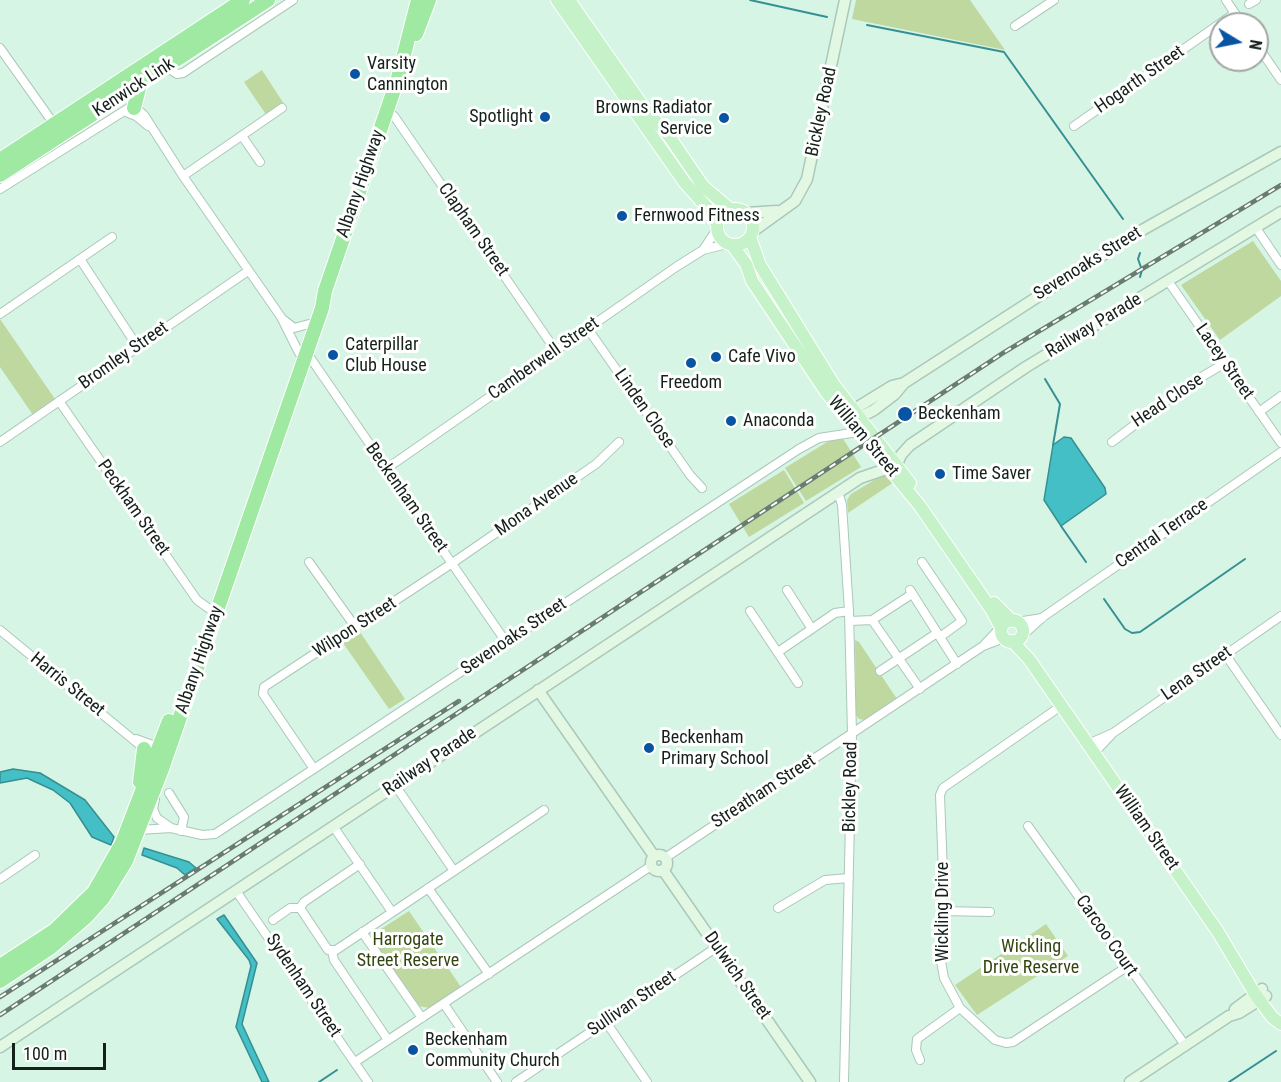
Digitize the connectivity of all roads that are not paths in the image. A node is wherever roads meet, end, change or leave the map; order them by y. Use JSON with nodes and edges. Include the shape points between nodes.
{"nodes":[{"id":1,"x":243,"y":0,"type":"edge"},
{"id":2,"x":268,"y":0,"type":"edge"},
{"id":3,"x":293,"y":0,"type":"edge"},
{"id":4,"x":418,"y":0,"type":"edge"},
{"id":5,"x":429,"y":0,"type":"edge"},
{"id":6,"x":557,"y":0,"type":"edge"},
{"id":7,"x":569,"y":0,"type":"edge"},
{"id":8,"x":845,"y":0,"type":"edge"},
{"id":9,"x":1054,"y":0,"type":"edge"},
{"id":10,"x":224,"y":13,"type":"junction"},
{"id":11,"x":240,"y":18,"type":"junction"},
{"id":12,"x":1015,"y":26,"type":"dead end"},
{"id":13,"x":248,"y":31,"type":"junction"},
{"id":14,"x":1209,"y":31,"type":"edge"},
{"id":15,"x":0,"y":48,"type":"edge"},
{"id":16,"x":1269,"y":62,"type":"edge"},
{"id":17,"x":166,"y":67,"type":"junction"},
{"id":18,"x":398,"y":78,"type":"junction"},
{"id":19,"x":1281,"y":80,"type":"edge"},
{"id":20,"x":140,"y":84,"type":"junction"},
{"id":21,"x":282,"y":108,"type":"dead end"},
{"id":22,"x":130,"y":110,"type":"junction"},
{"id":23,"x":386,"y":112,"type":"junction"},
{"id":24,"x":1074,"y":126,"type":"dead end"},
{"id":25,"x":57,"y":129,"type":"junction"},
{"id":26,"x":242,"y":136,"type":"junction"},
{"id":27,"x":1280,"y":151,"type":"edge"},
{"id":28,"x":0,"y":160,"type":"edge"},
{"id":29,"x":260,"y":162,"type":"dead end"},
{"id":30,"x":0,"y":175,"type":"edge"},
{"id":31,"x":183,"y":176,"type":"junction"},
{"id":32,"x":0,"y":189,"type":"edge"},
{"id":33,"x":731,"y":210,"type":"junction"},
{"id":34,"x":777,"y":211,"type":"junction"},
{"id":35,"x":1281,"y":212,"type":"edge"},
{"id":36,"x":746,"y":213,"type":"junction"},
{"id":37,"x":717,"y":227,"type":"junction"},
{"id":38,"x":1256,"y":228,"type":"junction"},
{"id":39,"x":751,"y":234,"type":"junction"},
{"id":40,"x":112,"y":237,"type":"dead end"},
{"id":41,"x":729,"y":244,"type":"junction"},
{"id":42,"x":703,"y":250,"type":"junction"},
{"id":43,"x":80,"y":259,"type":"junction"},
{"id":44,"x":1281,"y":265,"type":"edge"},
{"id":45,"x":248,"y":271,"type":"junction"},
{"id":46,"x":1168,"y":281,"type":"junction"},
{"id":47,"x":325,"y":291,"type":"junction"},
{"id":48,"x":0,"y":314,"type":"edge"},
{"id":49,"x":281,"y":317,"type":"junction"},
{"id":50,"x":309,"y":324,"type":"junction"},
{"id":51,"x":588,"y":329,"type":"junction"},
{"id":52,"x":137,"y":346,"type":"junction"},
{"id":53,"x":556,"y":351,"type":"junction"},
{"id":54,"x":303,"y":353,"type":"junction"},
{"id":55,"x":1225,"y":363,"type":"junction"},
{"id":56,"x":1281,"y":396,"type":"edge"},
{"id":57,"x":59,"y":401,"type":"junction"},
{"id":58,"x":1259,"y":412,"type":"junction"},
{"id":59,"x":853,"y":420,"type":"junction"},
{"id":60,"x":0,"y":442,"type":"edge"},
{"id":61,"x":619,"y":442,"type":"dead end"},
{"id":62,"x":1112,"y":442,"type":"dead end"},
{"id":63,"x":1281,"y":443,"type":"edge"},
{"id":64,"x":910,"y":445,"type":"junction"},
{"id":65,"x":875,"y":451,"type":"junction"},
{"id":66,"x":888,"y":451,"type":"junction"},
{"id":67,"x":1281,"y":452,"type":"edge"},
{"id":68,"x":893,"y":466,"type":"junction"},
{"id":69,"x":386,"y":469,"type":"junction"},
{"id":70,"x":860,"y":478,"type":"junction"},
{"id":71,"x":702,"y":488,"type":"dead end"},
{"id":72,"x":838,"y":492,"type":"junction"},
{"id":73,"x":309,"y":562,"type":"dead end"},
{"id":74,"x":922,"y":562,"type":"dead end"},
{"id":75,"x":451,"y":564,"type":"junction"},
{"id":76,"x":787,"y":590,"type":"dead end"},
{"id":77,"x":211,"y":610,"type":"junction"},
{"id":78,"x":750,"y":611,"type":"dead end"},
{"id":79,"x":849,"y":611,"type":"junction"},
{"id":80,"x":1281,"y":616,"type":"edge"},
{"id":81,"x":1043,"y":617,"type":"junction"},
{"id":82,"x":872,"y":620,"type":"junction"},
{"id":83,"x":850,"y":621,"type":"junction"},
{"id":84,"x":1015,"y":621,"type":"junction"},
{"id":85,"x":356,"y":628,"type":"junction"},
{"id":86,"x":812,"y":629,"type":"junction"},
{"id":87,"x":0,"y":630,"type":"edge"},
{"id":88,"x":1010,"y":634,"type":"junction"},
{"id":89,"x":938,"y":635,"type":"junction"},
{"id":90,"x":506,"y":642,"type":"junction"},
{"id":91,"x":777,"y":652,"type":"junction"},
{"id":92,"x":1225,"y":654,"type":"junction"},
{"id":93,"x":898,"y":659,"type":"junction"},
{"id":94,"x":957,"y":664,"type":"junction"},
{"id":95,"x":880,"y":670,"type":"dead end"},
{"id":96,"x":798,"y":683,"type":"dead end"},
{"id":97,"x":920,"y":689,"type":"junction"},
{"id":98,"x":538,"y":690,"type":"junction"},
{"id":99,"x":1062,"y":706,"type":"junction"},
{"id":100,"x":852,"y":734,"type":"junction"},
{"id":101,"x":1281,"y":735,"type":"edge"},
{"id":102,"x":134,"y":739,"type":"junction"},
{"id":103,"x":1091,"y":749,"type":"junction"},
{"id":104,"x":159,"y":756,"type":"junction"},
{"id":105,"x":314,"y":769,"type":"junction"},
{"id":106,"x":395,"y":785,"type":"junction"},
{"id":107,"x":169,"y":793,"type":"dead end"},
{"id":108,"x":544,"y":810,"type":"dead end"},
{"id":109,"x":333,"y":826,"type":"junction"},
{"id":110,"x":1028,"y":826,"type":"dead end"},
{"id":111,"x":134,"y":827,"type":"junction"},
{"id":112,"x":171,"y":828,"type":"junction"},
{"id":113,"x":181,"y":831,"type":"junction"},
{"id":114,"x":35,"y":855,"type":"dead end"},
{"id":115,"x":658,"y":863,"type":"junction"},
{"id":116,"x":360,"y":864,"type":"junction"},
{"id":117,"x":454,"y":871,"type":"junction"},
{"id":118,"x":849,"y":878,"type":"junction"},
{"id":119,"x":0,"y":879,"type":"edge"},
{"id":120,"x":428,"y":888,"type":"junction"},
{"id":121,"x":236,"y":891,"type":"junction"},
{"id":122,"x":300,"y":908,"type":"junction"},
{"id":123,"x":778,"y":908,"type":"dead end"},
{"id":124,"x":943,"y":911,"type":"junction"},
{"id":125,"x":392,"y":912,"type":"junction"},
{"id":126,"x":990,"y":912,"type":"dead end"},
{"id":127,"x":273,"y":920,"type":"dead end"},
{"id":128,"x":362,"y":932,"type":"junction"},
{"id":129,"x":717,"y":947,"type":"junction"},
{"id":130,"x":332,"y":951,"type":"junction"},
{"id":131,"x":0,"y":966,"type":"edge"},
{"id":132,"x":1128,"y":966,"type":"junction"},
{"id":133,"x":489,"y":974,"type":"junction"},
{"id":134,"x":0,"y":981,"type":"edge"},
{"id":135,"x":1261,"y":995,"type":"junction"},
{"id":136,"x":444,"y":1004,"type":"junction"},
{"id":137,"x":960,"y":1008,"type":"junction"},
{"id":138,"x":422,"y":1018,"type":"junction"},
{"id":139,"x":606,"y":1022,"type":"junction"},
{"id":140,"x":1280,"y":1023,"type":"edge"},
{"id":141,"x":388,"y":1040,"type":"junction"},
{"id":142,"x":1185,"y":1045,"type":"junction"},
{"id":143,"x":0,"y":1047,"type":"edge"},
{"id":144,"x":920,"y":1060,"type":"dead end"},
{"id":145,"x":355,"y":1062,"type":"junction"},
{"id":146,"x":369,"y":1082,"type":"edge"},
{"id":147,"x":497,"y":1082,"type":"edge"},
{"id":148,"x":516,"y":1082,"type":"edge"},
{"id":149,"x":647,"y":1082,"type":"edge"},
{"id":150,"x":810,"y":1082,"type":"edge"},
{"id":151,"x":844,"y":1082,"type":"edge"},
{"id":152,"x":1130,"y":1082,"type":"edge"}],
"edges":[{"from":1,"to":10,"type":"highway","name":"Kenwick Link"},
{"from":2,"to":11,"type":"highway","name":"Kenwick Link"},
{"from":3,"to":13,"type":"street"},
{"from":4,"to":18,"type":"highway","name":"Albany Highway"},
{"from":5,"to":18,"type":"highway","name":"Albany Highway"},
{"from":6,"to":37,"type":"main road","via":[[685,183],[711,212]]},
{"from":7,"to":33,"type":"main road","via":[[710,194]]},
{"from":8,"to":34,"type":"street","name":"Bickley Road","via":[[807,179],[795,201]]},
{"from":9,"to":12,"type":"street"},
{"from":10,"to":11,"type":"street"},
{"from":10,"to":25,"type":"highway","name":"Kenwick Link"},
{"from":11,"to":13,"type":"street"},
{"from":11,"to":17,"type":"highway","name":"Kenwick Link"},
{"from":13,"to":17,"type":"street","via":[[183,73]]},
{"from":14,"to":24,"type":"street","name":"Hogarth Street"},
{"from":15,"to":25,"type":"street"},
{"from":16,"to":19,"type":"street"},
{"from":17,"to":20,"type":"highway","name":"Kenwick Link"},
{"from":18,"to":23,"type":"highway","name":"Albany Highway"},
{"from":20,"to":22,"type":"highway"},
{"from":20,"to":25,"type":"highway","name":"Kenwick Link"},
{"from":21,"to":26,"type":"street"},
{"from":22,"to":31,"type":"street","name":"Beckenham Street","via":[[144,115]]},
{"from":22,"to":32,"type":"street"},
{"from":23,"to":47,"type":"highway","name":"Albany Highway"},
{"from":23,"to":53,"type":"street","name":"Clapham Street","via":[[402,127]]},
{"from":25,"to":28,"type":"highway","name":"Kenwick Link"},
{"from":25,"to":30,"type":"highway","name":"Kenwick Link"},
{"from":26,"to":29,"type":"street"},
{"from":26,"to":31,"type":"street"},
{"from":27,"to":59,"type":"street","name":"Sevenoaks Street","via":[[1144,229]]},
{"from":31,"to":45,"type":"street","name":"Beckenham Street"},
{"from":33,"to":36,"type":"main road"},
{"from":33,"to":37,"type":"main road","via":[[723,214]]},
{"from":34,"to":36,"type":"street"},
{"from":34,"to":39,"type":"street","name":"Bickley Road"},
{"from":35,"to":38,"type":"street","name":"Railway Parade"},
{"from":36,"to":39,"type":"main road","via":[[751,220]]},
{"from":37,"to":41,"type":"main road"},
{"from":37,"to":42,"type":"street","name":"Camberwell Street"},
{"from":38,"to":44,"type":"street"},
{"from":38,"to":46,"type":"street","name":"Railway Parade"},
{"from":39,"to":41,"type":"main road","via":[[741,244]]},
{"from":39,"to":59,"type":"main road","name":"William Street","via":[[760,265]]},
{"from":40,"to":43,"type":"street"},
{"from":41,"to":42,"type":"street","name":"Camberwell Street"},
{"from":41,"to":59,"type":"main road","name":"William Street","via":[[773,313]]},
{"from":42,"to":51,"type":"street","name":"Camberwell Street"},
{"from":43,"to":48,"type":"street"},
{"from":43,"to":52,"type":"street"},
{"from":45,"to":49,"type":"street","name":"Beckenham Street"},
{"from":45,"to":52,"type":"street","name":"Bromley Street"},
{"from":46,"to":55,"type":"street","name":"Lacey Street"},
{"from":46,"to":64,"type":"street","name":"Railway Parade","via":[[1026,367]]},
{"from":47,"to":50,"type":"highway","name":"Albany Highway"},
{"from":47,"to":54,"type":"highway","name":"Albany Highway","via":[[322,309]]},
{"from":49,"to":50,"type":"street","via":[[294,328]]},
{"from":49,"to":54,"type":"street","name":"Beckenham Street"},
{"from":50,"to":54,"type":"highway","name":"Albany Highway"},
{"from":51,"to":53,"type":"street","name":"Camberwell Street"},
{"from":51,"to":71,"type":"street","name":"Linden Close"},
{"from":52,"to":57,"type":"street","name":"Bromley Street"},
{"from":53,"to":69,"type":"street","name":"Camberwell Street"},
{"from":54,"to":69,"type":"street","name":"Beckenham Street"},
{"from":54,"to":77,"type":"highway","name":"Albany Highway"},
{"from":54,"to":104,"type":"highway","name":"Albany Highway"},
{"from":55,"to":58,"type":"street","name":"Lacey Street"},
{"from":55,"to":62,"type":"street","name":"Head Close","via":[[1183,387]]},
{"from":56,"to":58,"type":"street"},
{"from":57,"to":60,"type":"street","name":"Bromley Street"},
{"from":57,"to":77,"type":"street","name":"Peckham Street","via":[[197,600]]},
{"from":58,"to":63,"type":"street","name":"Lacey Street"},
{"from":59,"to":65,"type":"main road","name":"William Street"},
{"from":59,"to":66,"type":"main road","name":"William Street"},
{"from":59,"to":90,"type":"street","name":"Sevenoaks Street","via":[[799,449]]},
{"from":61,"to":75,"type":"street","name":"Mona Avenue","via":[[596,464]]},
{"from":64,"to":66,"type":"street","name":"Railway Parade"},
{"from":64,"to":68,"type":"street","name":"Railway Parade"},
{"from":65,"to":68,"type":"main road","name":"William Street"},
{"from":65,"to":70,"type":"street","name":"Railway Parade","via":[[873,463]]},
{"from":66,"to":68,"type":"main road","name":"William Street"},
{"from":67,"to":81,"type":"street","name":"Central Terrace"},
{"from":68,"to":70,"type":"street","name":"Railway Parade"},
{"from":68,"to":84,"type":"main road","name":"William Street","via":[[996,608]]},
{"from":68,"to":88,"type":"main road","name":"William Street"},
{"from":69,"to":75,"type":"street","name":"Beckenham Street"},
{"from":70,"to":72,"type":"street","name":"Railway Parade"},
{"from":72,"to":79,"type":"street","name":"Bickley Road"},
{"from":72,"to":98,"type":"street","name":"Railway Parade"},
{"from":73,"to":85,"type":"street"},
{"from":74,"to":89,"type":"street","via":[[962,621]]},
{"from":75,"to":85,"type":"street","name":"Wilpon Street"},
{"from":75,"to":90,"type":"street","name":"Beckenham Street"},
{"from":76,"to":86,"type":"street"},
{"from":77,"to":104,"type":"highway","name":"Albany Highway"},
{"from":78,"to":91,"type":"street"},
{"from":79,"to":83,"type":"street","name":"Bickley Road"},
{"from":79,"to":86,"type":"street","via":[[835,613]]},
{"from":80,"to":92,"type":"street","name":"Lena Street"},
{"from":81,"to":84,"type":"street","name":"Central Terrace"},
{"from":81,"to":88,"type":"street","name":"Central Terrace"},
{"from":82,"to":83,"type":"street"},
{"from":82,"to":89,"type":"street","via":[[911,592]]},
{"from":82,"to":93,"type":"street"},
{"from":83,"to":100,"type":"street","name":"Bickley Road"},
{"from":84,"to":88,"type":"main road","name":"William Street"},
{"from":84,"to":88,"type":"main road","via":[[1005,621]]},
{"from":85,"to":105,"type":"street","name":"Wilpon Street","via":[[264,687],[263,694]]},
{"from":86,"to":91,"type":"street"},
{"from":87,"to":102,"type":"street","name":"Harris Street"},
{"from":88,"to":94,"type":"street","name":"Streatham Street"},
{"from":88,"to":99,"type":"main road","name":"William Street"},
{"from":89,"to":93,"type":"street"},
{"from":89,"to":94,"type":"street"},
{"from":90,"to":105,"type":"street","name":"Sevenoaks Street"},
{"from":91,"to":96,"type":"street"},
{"from":92,"to":101,"type":"street"},
{"from":92,"to":103,"type":"street","name":"Lena Street"},
{"from":93,"to":95,"type":"street"},
{"from":93,"to":97,"type":"street"},
{"from":94,"to":97,"type":"street","name":"Streatham Street"},
{"from":97,"to":100,"type":"street","name":"Streatham Street"},
{"from":98,"to":106,"type":"street","name":"Railway Parade"},
{"from":98,"to":115,"type":"street","name":"Dulwich Street"},
{"from":99,"to":103,"type":"main road","name":"William Street"},
{"from":99,"to":124,"type":"street","name":"Wickling Drive","via":[[943,788]]},
{"from":100,"to":115,"type":"street","name":"Streatham Street"},
{"from":100,"to":118,"type":"street","name":"Bickley Road"},
{"from":102,"to":104,"type":"street","name":"Harris Street"},
{"from":102,"to":104,"type":"street","name":"Harris Street"},
{"from":103,"to":135,"type":"main road","name":"William Street","via":[[1242,969],[1244,978]]},
{"from":104,"to":111,"type":"highway"},
{"from":104,"to":111,"type":"highway","name":"Albany Highway"},
{"from":104,"to":112,"type":"street","via":[[153,809],[157,818]]},
{"from":105,"to":113,"type":"street","name":"Sevenoaks Street","via":[[215,834]]},
{"from":106,"to":109,"type":"street","name":"Railway Parade"},
{"from":106,"to":117,"type":"street"},
{"from":107,"to":113,"type":"street","via":[[184,817]]},
{"from":108,"to":117,"type":"street"},
{"from":109,"to":116,"type":"street"},
{"from":109,"to":121,"type":"street","name":"Railway Parade"},
{"from":110,"to":132,"type":"street","name":"Carcoo Court"},
{"from":111,"to":112,"type":"street","name":"Sevenoaks Street"},
{"from":111,"to":131,"type":"highway","name":"Albany Highway","via":[[82,904],[55,930]]},
{"from":111,"to":134,"type":"highway","name":"Albany Highway","via":[[116,879],[94,909],[68,934]]},
{"from":112,"to":113,"type":"street","name":"Sevenoaks Street"},
{"from":114,"to":119,"type":"street"},
{"from":115,"to":129,"type":"street","name":"Dulwich Street"},
{"from":115,"to":133,"type":"street","name":"Streatham Street"},
{"from":116,"to":122,"type":"street"},
{"from":116,"to":125,"type":"street"},
{"from":117,"to":120,"type":"street"},
{"from":118,"to":123,"type":"street","via":[[818,883]]},
{"from":118,"to":151,"type":"street","name":"Bickley Road"},
{"from":120,"to":125,"type":"street"},
{"from":120,"to":133,"type":"street"},
{"from":121,"to":143,"type":"street","name":"Railway Parade"},
{"from":121,"to":145,"type":"street","name":"Sydenham Street"},
{"from":122,"to":127,"type":"street","via":[[290,908]]},
{"from":122,"to":130,"type":"street","via":[[324,947]]},
{"from":124,"to":126,"type":"street"},
{"from":124,"to":137,"type":"street","name":"Wickling Drive","via":[[941,961],[944,978]]},
{"from":125,"to":128,"type":"street"},
{"from":128,"to":130,"type":"street"},
{"from":128,"to":138,"type":"street"},
{"from":129,"to":139,"type":"street","name":"Sullivan Street"},
{"from":129,"to":150,"type":"street","name":"Dulwich Street"},
{"from":130,"to":141,"type":"street","via":[[334,960]]},
{"from":132,"to":137,"type":"street","name":"Wickling Drive","via":[[1013,1042],[995,1041]]},
{"from":132,"to":142,"type":"street","name":"Carcoo Court"},
{"from":133,"to":136,"type":"street","name":"Streatham Street"},
{"from":135,"to":140,"type":"main road","name":"William Street","via":[[1279,1013]]},
{"from":135,"to":142,"type":"street"},
{"from":136,"to":138,"type":"street","name":"Streatham Street"},
{"from":136,"to":147,"type":"street"},
{"from":137,"to":144,"type":"street","via":[[917,1039]]},
{"from":138,"to":141,"type":"street","name":"Streatham Street"},
{"from":139,"to":148,"type":"street","name":"Sullivan Street"},
{"from":139,"to":149,"type":"street"},
{"from":141,"to":145,"type":"street","name":"Streatham Street"},
{"from":142,"to":152,"type":"street"},
{"from":145,"to":146,"type":"street","name":"Sydenham Street"}]}
